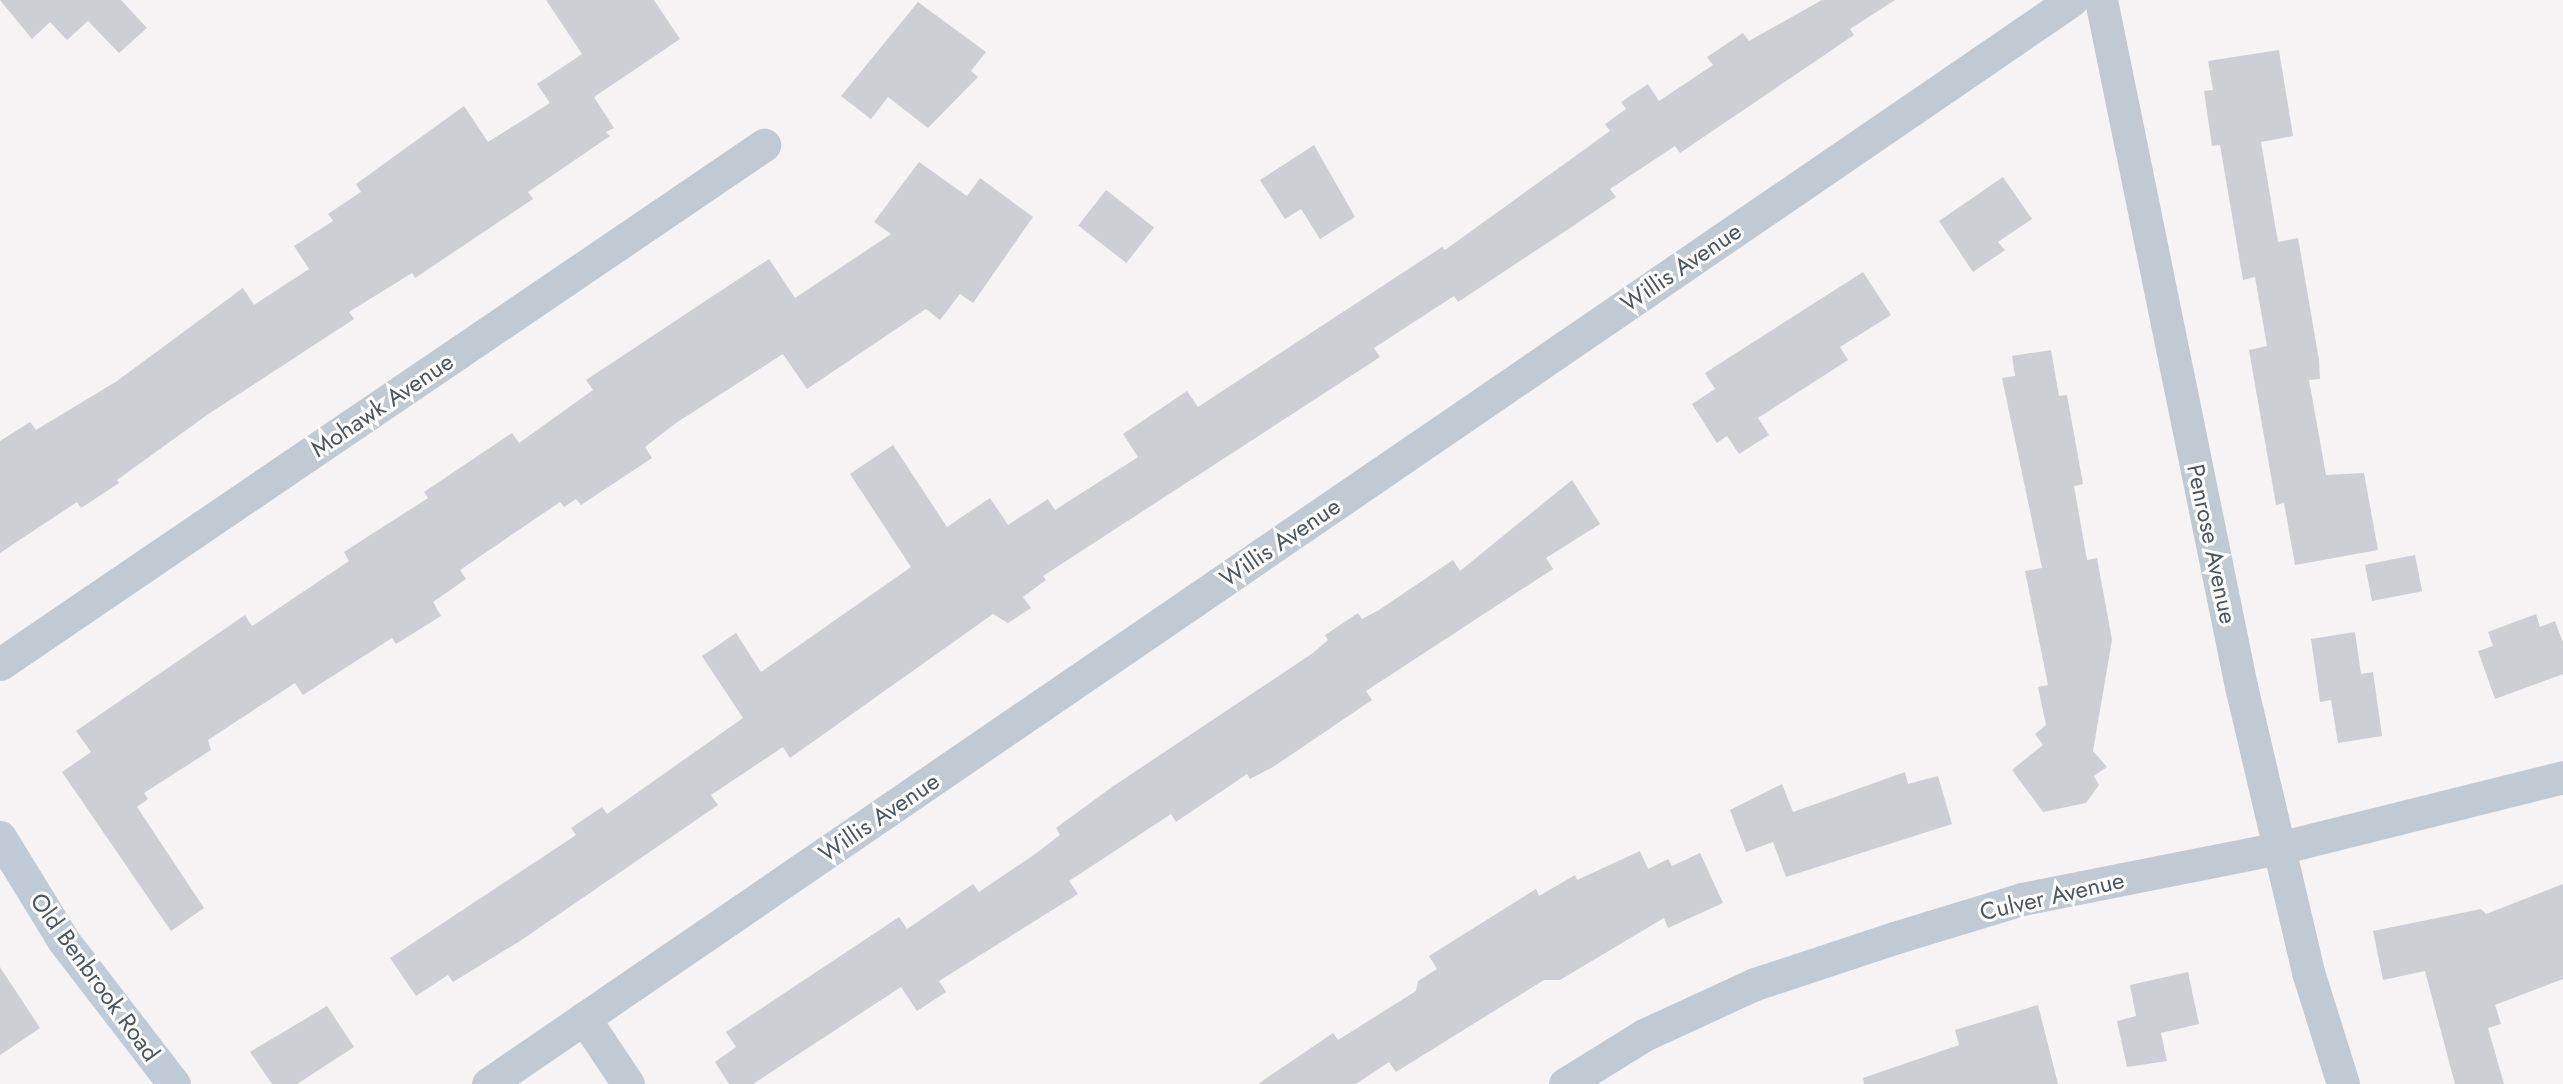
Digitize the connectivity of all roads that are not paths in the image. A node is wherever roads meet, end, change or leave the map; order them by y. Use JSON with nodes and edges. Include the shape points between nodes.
{"nodes":[{"id":1,"x":2072,"y":0,"type":"edge"},
{"id":2,"x":2101,"y":0,"type":"edge"},
{"id":3,"x":764,"y":145,"type":"dead end"},
{"id":4,"x":0,"y":664,"type":"edge"},
{"id":5,"x":2563,"y":777,"type":"edge"},
{"id":6,"x":0,"y":837,"type":"edge"},
{"id":7,"x":2279,"y":848,"type":"junction"},
{"id":8,"x":584,"y":1018,"type":"junction"},
{"id":9,"x":174,"y":1084,"type":"edge"},
{"id":10,"x":488,"y":1084,"type":"edge"},
{"id":11,"x":628,"y":1084,"type":"edge"},
{"id":12,"x":1564,"y":1084,"type":"edge"},
{"id":13,"x":2343,"y":1084,"type":"edge"}],
"edges":[{"from":1,"to":8,"type":"street","name":"Willis Avenue"},
{"from":2,"to":7,"type":"street","name":"Penrose Avenue"},
{"from":3,"to":4,"type":"street","name":"Mohawk Avenue"},
{"from":5,"to":7,"type":"street","name":"Culver Avenue"},
{"from":6,"to":9,"type":"street","name":"Old Benbrook Road","via":[[63,940]]},
{"from":7,"to":12,"type":"street","name":"Culver Avenue","via":[[2022,899],[1894,938],[1755,984],[1644,1035]]},
{"from":7,"to":13,"type":"street","name":"Penrose Avenue","via":[[2308,972]]},
{"from":8,"to":10,"type":"street","name":"Willis Avenue"},
{"from":8,"to":11,"type":"street"}]}
